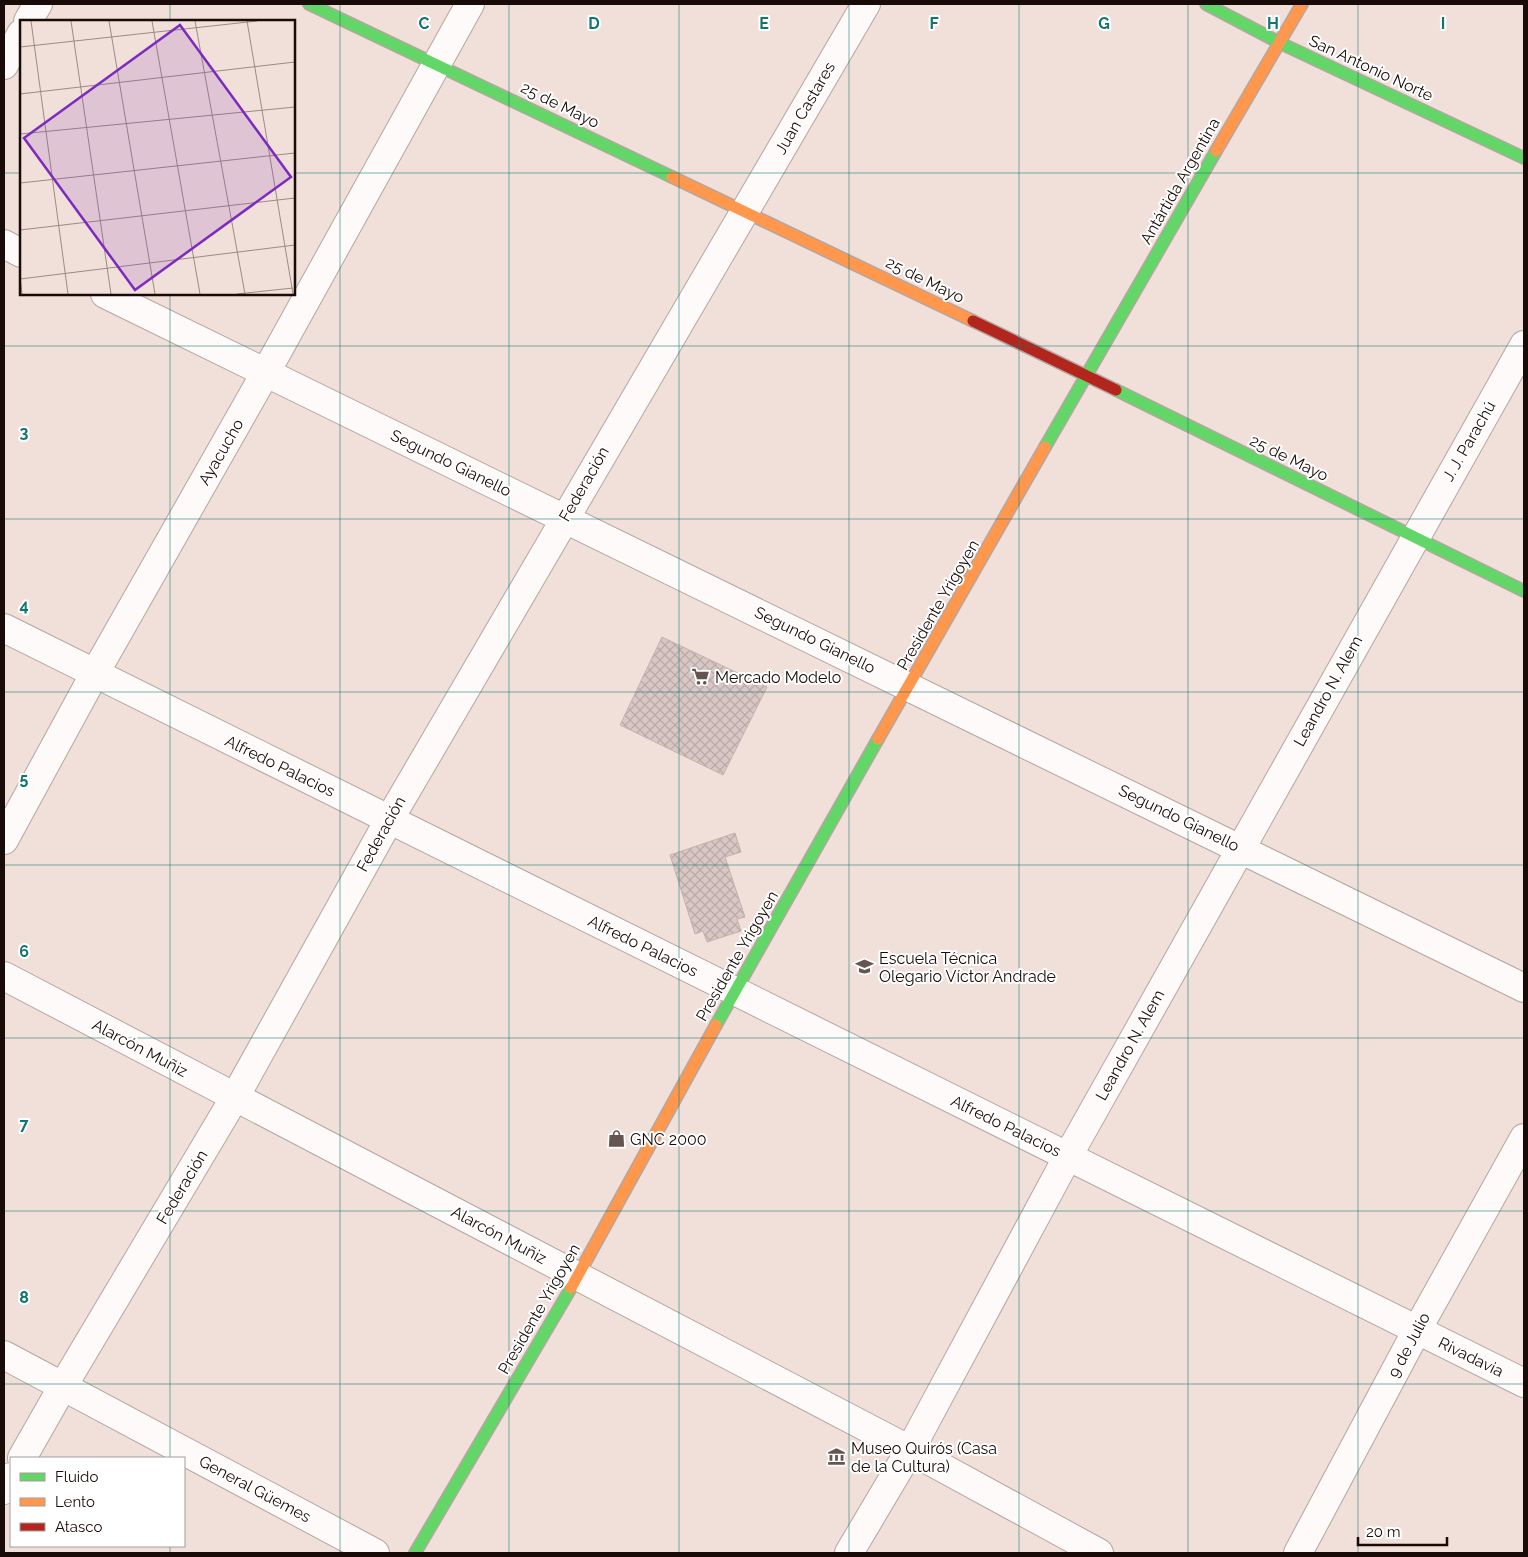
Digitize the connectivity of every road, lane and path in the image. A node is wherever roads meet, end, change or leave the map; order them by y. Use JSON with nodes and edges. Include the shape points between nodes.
{"nodes":[{"id":1,"x":38,"y":4,"type":"edge"},
{"id":2,"x":309,"y":4,"type":"edge"},
{"id":3,"x":470,"y":4,"type":"edge"},
{"id":4,"x":866,"y":4,"type":"edge"},
{"id":5,"x":1206,"y":4,"type":"edge"},
{"id":6,"x":1302,"y":4,"type":"edge"},
{"id":7,"x":29,"y":20,"type":"edge"},
{"id":8,"x":20,"y":36,"type":"edge"},
{"id":9,"x":1280,"y":42,"type":"junction"},
{"id":10,"x":436,"y":64,"type":"junction"},
{"id":11,"x":4,"y":65,"type":"edge"},
{"id":12,"x":1524,"y":158,"type":"edge"},
{"id":13,"x":744,"y":212,"type":"junction"},
{"id":14,"x":4,"y":244,"type":"edge"},
{"id":15,"x":20,"y":252,"type":"edge"},
{"id":16,"x":107,"y":295,"type":"edge"},
{"id":17,"x":1524,"y":344,"type":"edge"},
{"id":18,"x":266,"y":372,"type":"junction"},
{"id":19,"x":1086,"y":375,"type":"junction"},
{"id":20,"x":564,"y":518,"type":"junction"},
{"id":21,"x":1414,"y":538,"type":"junction"},
{"id":22,"x":1524,"y":591,"type":"edge"},
{"id":23,"x":4,"y":628,"type":"edge"},
{"id":24,"x":94,"y":674,"type":"junction"},
{"id":25,"x":910,"y":687,"type":"junction"},
{"id":26,"x":389,"y":820,"type":"junction"},
{"id":27,"x":4,"y":840,"type":"edge"},
{"id":28,"x":1240,"y":848,"type":"junction"},
{"id":29,"x":4,"y":976,"type":"edge"},
{"id":30,"x":1524,"y":988,"type":"edge"},
{"id":31,"x":735,"y":991,"type":"junction"},
{"id":32,"x":235,"y":1097,"type":"junction"},
{"id":33,"x":1524,"y":1138,"type":"edge"},
{"id":34,"x":1068,"y":1156,"type":"junction"},
{"id":35,"x":578,"y":1276,"type":"junction"},
{"id":36,"x":1417,"y":1330,"type":"junction"},
{"id":37,"x":4,"y":1355,"type":"edge"},
{"id":38,"x":1524,"y":1383,"type":"edge"},
{"id":39,"x":63,"y":1386,"type":"junction"},
{"id":40,"x":910,"y":1450,"type":"junction"},
{"id":41,"x":23,"y":1457,"type":"edge"},
{"id":42,"x":10,"y":1478,"type":"edge"},
{"id":43,"x":4,"y":1490,"type":"edge"},
{"id":44,"x":375,"y":1553,"type":"edge"},
{"id":45,"x":415,"y":1553,"type":"edge"},
{"id":46,"x":849,"y":1553,"type":"edge"},
{"id":47,"x":1099,"y":1553,"type":"edge"},
{"id":48,"x":1298,"y":1553,"type":"edge"}],
"edges":[{"from":1,"to":7,"type":"street"},
{"from":2,"to":10,"type":"street","name":"25 de Mayo"},
{"from":3,"to":10,"type":"street","name":"Ayacucho"},
{"from":4,"to":13,"type":"street","name":"Juan Castares"},
{"from":5,"to":9,"type":"street","name":"San Antonio Norte"},
{"from":6,"to":9,"type":"street","name":"Antártida Argentina"},
{"from":8,"to":11,"type":"street"},
{"from":9,"to":12,"type":"street","name":"San Antonio Norte"},
{"from":9,"to":19,"type":"street","name":"Antártida Argentina"},
{"from":10,"to":13,"type":"street","name":"25 de Mayo"},
{"from":10,"to":18,"type":"street","name":"Ayacucho"},
{"from":13,"to":19,"type":"street","name":"25 de Mayo"},
{"from":13,"to":20,"type":"street","name":"Federación"},
{"from":14,"to":15,"type":"street"},
{"from":16,"to":18,"type":"street","name":"Segundo Gianello"},
{"from":17,"to":21,"type":"street","name":"J. J. Parachú"},
{"from":18,"to":20,"type":"street","name":"Segundo Gianello"},
{"from":18,"to":24,"type":"street","name":"Ayacucho"},
{"from":19,"to":21,"type":"street","name":"25 de Mayo"},
{"from":19,"to":25,"type":"street","name":"Presidente Yrigoyen"},
{"from":20,"to":25,"type":"street","name":"Segundo Gianello"},
{"from":20,"to":26,"type":"street","name":"Federación"},
{"from":21,"to":22,"type":"street","name":"25 de Mayo"},
{"from":21,"to":28,"type":"street","name":"Leandro N. Alem"},
{"from":23,"to":24,"type":"street","name":"Alfredo Palacios"},
{"from":24,"to":26,"type":"street","name":"Alfredo Palacios"},
{"from":24,"to":27,"type":"street","name":"Ayacucho"},
{"from":25,"to":28,"type":"street","name":"Segundo Gianello"},
{"from":25,"to":31,"type":"street","name":"Presidente Yrigoyen"},
{"from":26,"to":31,"type":"street","name":"Alfredo Palacios"},
{"from":26,"to":32,"type":"street","name":"Federación"},
{"from":28,"to":30,"type":"street","name":"Segundo Gianello"},
{"from":28,"to":34,"type":"street","name":"Leandro N. Alem"},
{"from":29,"to":32,"type":"street","name":"Alarcón Muñiz"},
{"from":31,"to":34,"type":"street","name":"Alfredo Palacios"},
{"from":31,"to":35,"type":"street","name":"Presidente Yrigoyen"},
{"from":32,"to":35,"type":"street","name":"Alarcón Muñiz"},
{"from":32,"to":39,"type":"street","name":"Federación"},
{"from":33,"to":36,"type":"street","name":"9 de Julio"},
{"from":34,"to":36,"type":"street","name":"Alfredo Palacios"},
{"from":34,"to":40,"type":"street","name":"Leandro N. Alem"},
{"from":35,"to":40,"type":"street","name":"Alarcón Muñiz"},
{"from":35,"to":45,"type":"street","name":"Presidente Yrigoyen"},
{"from":36,"to":38,"type":"street","name":"Rivadavia"},
{"from":36,"to":48,"type":"street","name":"9 de Julio"},
{"from":37,"to":39,"type":"street","name":"General Güemes"},
{"from":39,"to":41,"type":"street","name":"Federación"},
{"from":39,"to":44,"type":"street","name":"General Güemes"},
{"from":40,"to":46,"type":"street","name":"Leandro N. Alem"},
{"from":40,"to":47,"type":"street","name":"Alarcón Muñiz"},
{"from":42,"to":43,"type":"street"}]}
